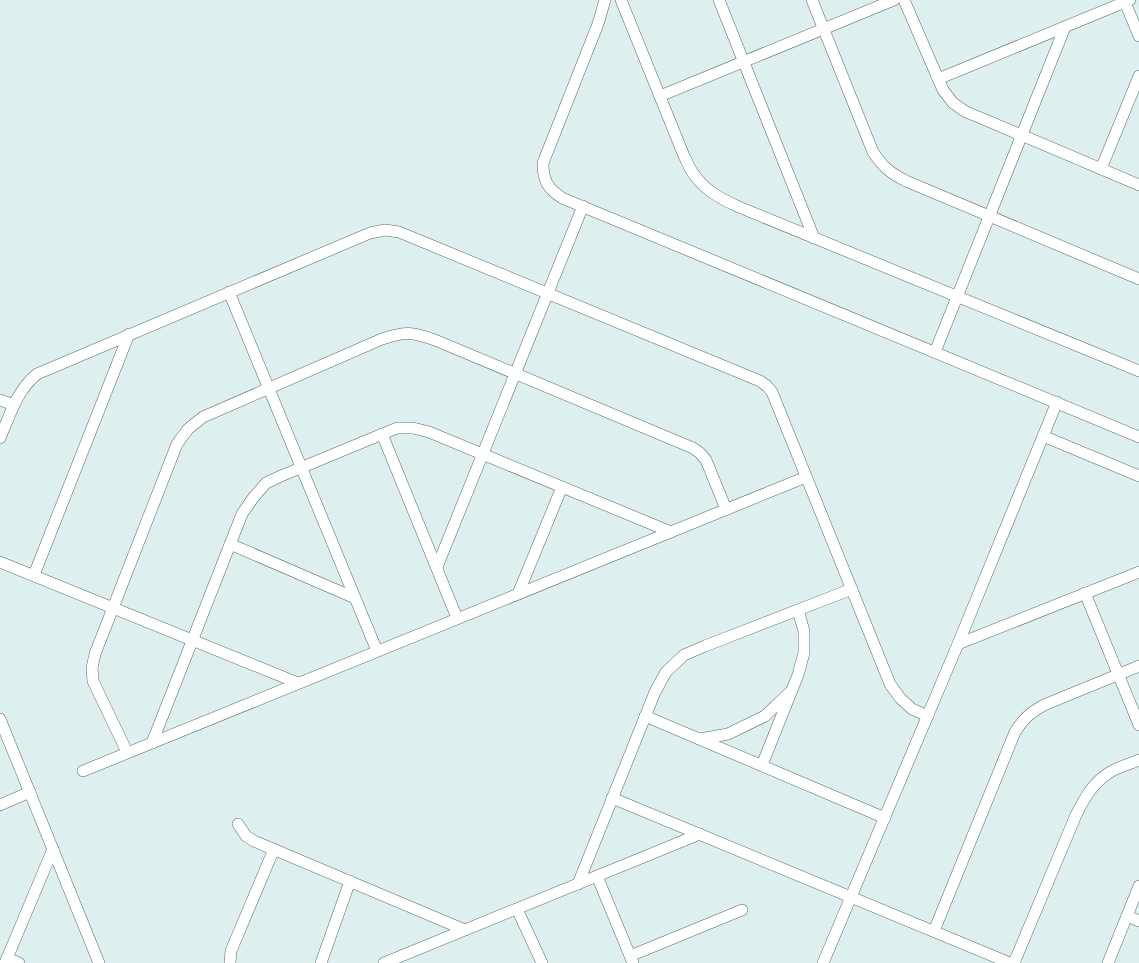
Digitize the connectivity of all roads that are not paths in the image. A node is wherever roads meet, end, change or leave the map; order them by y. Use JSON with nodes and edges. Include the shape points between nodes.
{"nodes":[{"id":1,"x":605,"y":0,"type":"edge"},
{"id":2,"x":621,"y":0,"type":"edge"},
{"id":3,"x":719,"y":0,"type":"edge"},
{"id":4,"x":812,"y":0,"type":"edge"},
{"id":5,"x":894,"y":0,"type":"edge"},
{"id":6,"x":904,"y":0,"type":"edge"},
{"id":7,"x":1127,"y":1,"type":"edge"},
{"id":8,"x":1065,"y":27,"type":"junction"},
{"id":9,"x":824,"y":29,"type":"junction"},
{"id":10,"x":1139,"y":36,"type":"edge"},
{"id":11,"x":745,"y":62,"type":"junction"},
{"id":12,"x":1139,"y":76,"type":"edge"},
{"id":13,"x":938,"y":79,"type":"junction"},
{"id":14,"x":660,"y":96,"type":"junction"},
{"id":15,"x":1021,"y":136,"type":"junction"},
{"id":16,"x":1101,"y":169,"type":"junction"},
{"id":17,"x":1139,"y":185,"type":"edge"},
{"id":18,"x":583,"y":206,"type":"junction"},
{"id":19,"x":989,"y":216,"type":"junction"},
{"id":20,"x":814,"y":238,"type":"junction"},
{"id":21,"x":1139,"y":279,"type":"edge"},
{"id":22,"x":229,"y":292,"type":"junction"},
{"id":23,"x":547,"y":293,"type":"junction"},
{"id":24,"x":957,"y":297,"type":"junction"},
{"id":25,"x":129,"y":334,"type":"junction"},
{"id":26,"x":935,"y":352,"type":"junction"},
{"id":27,"x":1139,"y":371,"type":"edge"},
{"id":28,"x":515,"y":373,"type":"junction"},
{"id":29,"x":269,"y":388,"type":"junction"},
{"id":30,"x":0,"y":400,"type":"edge"},
{"id":31,"x":1057,"y":402,"type":"junction"},
{"id":32,"x":14,"y":405,"type":"junction"},
{"id":33,"x":382,"y":434,"type":"junction"},
{"id":34,"x":1043,"y":436,"type":"junction"},
{"id":35,"x":1139,"y":437,"type":"edge"},
{"id":36,"x":0,"y":438,"type":"edge"},
{"id":37,"x":482,"y":454,"type":"junction"},
{"id":38,"x":301,"y":468,"type":"junction"},
{"id":39,"x":806,"y":476,"type":"junction"},
{"id":40,"x":1139,"y":476,"type":"edge"},
{"id":41,"x":562,"y":486,"type":"junction"},
{"id":42,"x":726,"y":510,"type":"junction"},
{"id":43,"x":671,"y":532,"type":"junction"},
{"id":44,"x":230,"y":544,"type":"junction"},
{"id":45,"x":0,"y":562,"type":"edge"},
{"id":46,"x":436,"y":567,"type":"junction"},
{"id":47,"x":1139,"y":572,"type":"edge"},
{"id":48,"x":34,"y":575,"type":"junction"},
{"id":49,"x":852,"y":589,"type":"junction"},
{"id":50,"x":1085,"y":593,"type":"junction"},
{"id":51,"x":518,"y":594,"type":"junction"},
{"id":52,"x":355,"y":598,"type":"junction"},
{"id":53,"x":113,"y":608,"type":"junction"},
{"id":54,"x":798,"y":610,"type":"junction"},
{"id":55,"x":458,"y":618,"type":"junction"},
{"id":56,"x":192,"y":640,"type":"junction"},
{"id":57,"x":958,"y":644,"type":"junction"},
{"id":58,"x":377,"y":651,"type":"junction"},
{"id":59,"x":1139,"y":666,"type":"edge"},
{"id":60,"x":1118,"y":674,"type":"junction"},
{"id":61,"x":298,"y":683,"type":"junction"},
{"id":62,"x":792,"y":690,"type":"junction"},
{"id":63,"x":645,"y":716,"type":"junction"},
{"id":64,"x":928,"y":716,"type":"junction"},
{"id":65,"x":0,"y":719,"type":"edge"},
{"id":66,"x":1139,"y":725,"type":"edge"},
{"id":67,"x":700,"y":739,"type":"junction"},
{"id":68,"x":152,"y":743,"type":"junction"},
{"id":69,"x":128,"y":752,"type":"junction"},
{"id":70,"x":1139,"y":760,"type":"edge"},
{"id":71,"x":762,"y":765,"type":"junction"},
{"id":72,"x":83,"y":771,"type":"dead end"},
{"id":73,"x":30,"y":792,"type":"junction"},
{"id":74,"x":612,"y":798,"type":"junction"},
{"id":75,"x":0,"y":804,"type":"edge"},
{"id":76,"x":885,"y":818,"type":"junction"},
{"id":77,"x":238,"y":824,"type":"dead end"},
{"id":78,"x":700,"y":834,"type":"junction"},
{"id":79,"x":53,"y":849,"type":"junction"},
{"id":80,"x":274,"y":849,"type":"junction"},
{"id":81,"x":597,"y":876,"type":"junction"},
{"id":82,"x":350,"y":881,"type":"junction"},
{"id":83,"x":578,"y":884,"type":"junction"},
{"id":84,"x":1139,"y":886,"type":"edge"},
{"id":85,"x":851,"y":896,"type":"junction"},
{"id":86,"x":517,"y":909,"type":"junction"},
{"id":87,"x":742,"y":910,"type":"dead end"},
{"id":88,"x":1127,"y":916,"type":"junction"},
{"id":89,"x":1139,"y":921,"type":"edge"},
{"id":90,"x":465,"y":930,"type":"junction"},
{"id":91,"x":934,"y":931,"type":"junction"},
{"id":92,"x":6,"y":960,"type":"edge"},
{"id":93,"x":631,"y":960,"type":"edge"},
{"id":94,"x":19,"y":963,"type":"edge"},
{"id":95,"x":99,"y":963,"type":"edge"},
{"id":96,"x":230,"y":963,"type":"edge"},
{"id":97,"x":321,"y":963,"type":"edge"},
{"id":98,"x":384,"y":963,"type":"edge"},
{"id":99,"x":542,"y":963,"type":"edge"},
{"id":100,"x":823,"y":963,"type":"edge"},
{"id":101,"x":1010,"y":963,"type":"edge"},
{"id":102,"x":1014,"y":963,"type":"edge"},
{"id":103,"x":1108,"y":963,"type":"edge"}],
"edges":[{"from":1,"to":18,"type":"street","via":[[543,163],[543,174],[553,192]]},
{"from":2,"to":14,"type":"street"},
{"from":3,"to":11,"type":"street"},
{"from":4,"to":9,"type":"street"},
{"from":5,"to":9,"type":"street"},
{"from":6,"to":13,"type":"street"},
{"from":7,"to":8,"type":"street"},
{"from":7,"to":10,"type":"street"},
{"from":8,"to":13,"type":"street"},
{"from":8,"to":15,"type":"street"},
{"from":9,"to":11,"type":"street"},
{"from":9,"to":19,"type":"street","via":[[873,152],[881,165],[906,182]]},
{"from":11,"to":14,"type":"street"},
{"from":11,"to":20,"type":"street"},
{"from":12,"to":16,"type":"street"},
{"from":13,"to":15,"type":"street","via":[[953,103],[966,112]]},
{"from":14,"to":20,"type":"street","via":[[692,173],[705,188],[721,199]]},
{"from":15,"to":16,"type":"street"},
{"from":15,"to":19,"type":"street"},
{"from":16,"to":17,"type":"street"},
{"from":18,"to":23,"type":"street"},
{"from":18,"to":26,"type":"street"},
{"from":19,"to":21,"type":"street"},
{"from":19,"to":24,"type":"street"},
{"from":20,"to":24,"type":"street"},
{"from":22,"to":23,"type":"street","via":[[370,233],[384,230],[399,232]]},
{"from":22,"to":25,"type":"street"},
{"from":22,"to":29,"type":"street"},
{"from":23,"to":28,"type":"street"},
{"from":23,"to":39,"type":"street","via":[[767,386],[772,392]]},
{"from":24,"to":26,"type":"street"},
{"from":24,"to":27,"type":"street"},
{"from":25,"to":32,"type":"street","via":[[37,374],[28,381]]},
{"from":25,"to":48,"type":"street"},
{"from":26,"to":31,"type":"street"},
{"from":28,"to":29,"type":"street","via":[[435,340],[416,334],[399,333]]},
{"from":28,"to":37,"type":"street"},
{"from":28,"to":42,"type":"street","via":[[693,448],[706,460]]},
{"from":29,"to":38,"type":"street"},
{"from":29,"to":53,"type":"street","via":[[203,417],[188,429],[177,444]]},
{"from":30,"to":32,"type":"street"},
{"from":31,"to":34,"type":"street"},
{"from":31,"to":35,"type":"street"},
{"from":32,"to":36,"type":"street"},
{"from":33,"to":37,"type":"street","via":[[397,428],[413,428]]},
{"from":33,"to":38,"type":"street"},
{"from":33,"to":46,"type":"street"},
{"from":34,"to":40,"type":"street"},
{"from":34,"to":57,"type":"street"},
{"from":37,"to":41,"type":"street"},
{"from":37,"to":46,"type":"street"},
{"from":38,"to":44,"type":"street","via":[[266,483],[261,488],[242,514]]},
{"from":38,"to":52,"type":"street"},
{"from":39,"to":42,"type":"street"},
{"from":39,"to":49,"type":"street"},
{"from":41,"to":43,"type":"street"},
{"from":41,"to":51,"type":"street"},
{"from":42,"to":43,"type":"street"},
{"from":43,"to":51,"type":"street"},
{"from":44,"to":52,"type":"street"},
{"from":44,"to":56,"type":"street"},
{"from":45,"to":48,"type":"street"},
{"from":46,"to":55,"type":"street"},
{"from":47,"to":50,"type":"street"},
{"from":48,"to":53,"type":"street"},
{"from":49,"to":54,"type":"street"},
{"from":49,"to":64,"type":"street","via":[[890,684],[912,709]]},
{"from":50,"to":57,"type":"street"},
{"from":50,"to":60,"type":"street"},
{"from":51,"to":55,"type":"street"},
{"from":52,"to":58,"type":"street"},
{"from":53,"to":56,"type":"street"},
{"from":53,"to":69,"type":"street","via":[[95,654],[93,681]]},
{"from":54,"to":62,"type":"street","via":[[804,631],[804,653]]},
{"from":54,"to":63,"type":"street","via":[[684,656],[666,672]]},
{"from":55,"to":58,"type":"street"},
{"from":56,"to":61,"type":"street"},
{"from":56,"to":68,"type":"street"},
{"from":57,"to":64,"type":"street"},
{"from":58,"to":61,"type":"street"},
{"from":59,"to":60,"type":"street"},
{"from":60,"to":66,"type":"street"},
{"from":60,"to":91,"type":"street","via":[[1044,705],[1031,712],[1023,721],[1016,732]]},
{"from":61,"to":68,"type":"street"},
{"from":62,"to":67,"type":"street","via":[[765,716],[728,734]]},
{"from":62,"to":71,"type":"street"},
{"from":63,"to":67,"type":"street"},
{"from":63,"to":74,"type":"street"},
{"from":64,"to":76,"type":"street"},
{"from":65,"to":73,"type":"street"},
{"from":67,"to":71,"type":"street"},
{"from":68,"to":69,"type":"street"},
{"from":69,"to":72,"type":"street"},
{"from":70,"to":102,"type":"street","via":[[1113,770],[1092,788],[1083,800]]},
{"from":71,"to":76,"type":"street"},
{"from":73,"to":75,"type":"street"},
{"from":73,"to":79,"type":"street"},
{"from":74,"to":78,"type":"street"},
{"from":74,"to":83,"type":"street"},
{"from":76,"to":85,"type":"street"},
{"from":77,"to":80,"type":"street","via":[[246,836]]},
{"from":78,"to":81,"type":"street"},
{"from":78,"to":85,"type":"street"},
{"from":79,"to":92,"type":"street"},
{"from":79,"to":95,"type":"street"},
{"from":80,"to":82,"type":"street"},
{"from":80,"to":96,"type":"street","via":[[231,951]]},
{"from":81,"to":83,"type":"street"},
{"from":81,"to":93,"type":"street"},
{"from":82,"to":90,"type":"street"},
{"from":82,"to":97,"type":"street"},
{"from":83,"to":86,"type":"street"},
{"from":84,"to":88,"type":"street"},
{"from":85,"to":91,"type":"street"},
{"from":85,"to":100,"type":"street"},
{"from":86,"to":90,"type":"street"},
{"from":86,"to":99,"type":"street"},
{"from":87,"to":93,"type":"street"},
{"from":88,"to":89,"type":"street"},
{"from":88,"to":103,"type":"street"},
{"from":90,"to":98,"type":"street"},
{"from":91,"to":101,"type":"street"},
{"from":92,"to":94,"type":"street"}]}
